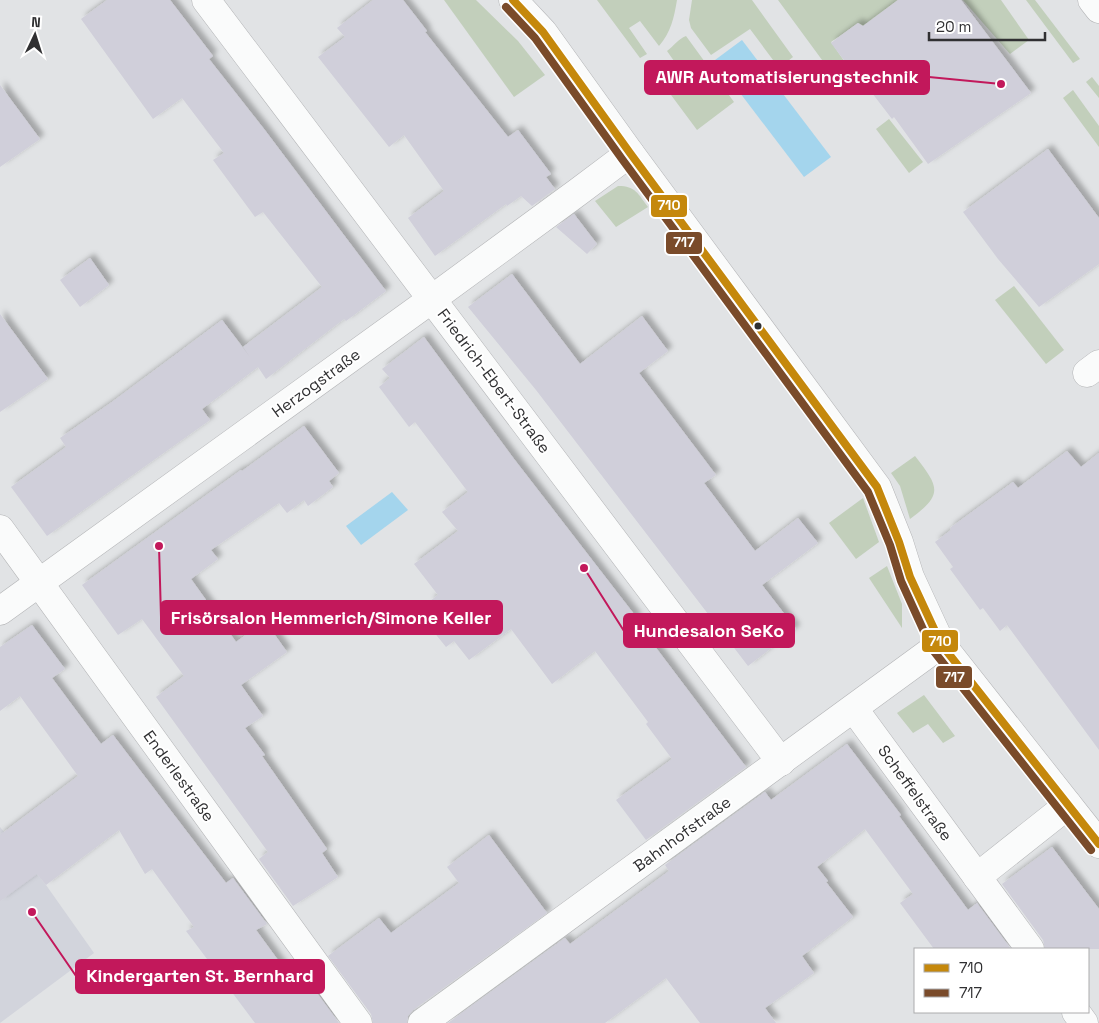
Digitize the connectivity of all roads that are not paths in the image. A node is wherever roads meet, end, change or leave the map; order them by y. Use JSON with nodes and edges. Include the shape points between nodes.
{"nodes":[{"id":1,"x":206,"y":0,"type":"edge"},
{"id":2,"x":512,"y":0,"type":"edge"},
{"id":3,"x":1092,"y":0,"type":"edge"},
{"id":4,"x":1099,"y":9,"type":"edge"},
{"id":5,"x":630,"y":153,"type":"junction"},
{"id":6,"x":432,"y":299,"type":"junction"},
{"id":7,"x":0,"y":529,"type":"edge"},
{"id":8,"x":39,"y":583,"type":"junction"},
{"id":9,"x":0,"y":611,"type":"edge"},
{"id":10,"x":941,"y":644,"type":"junction"},
{"id":11,"x":854,"y":708,"type":"junction"},
{"id":12,"x":781,"y":762,"type":"junction"},
{"id":13,"x":1068,"y":805,"type":"junction"},
{"id":14,"x":1099,"y":844,"type":"edge"},
{"id":15,"x":977,"y":877,"type":"junction"},
{"id":16,"x":1029,"y":948,"type":"edge"},
{"id":17,"x":358,"y":1023,"type":"edge"},
{"id":18,"x":422,"y":1023,"type":"edge"}],
"edges":[{"from":1,"to":6,"type":"street","name":"Friedrich-Ebert-Straße"},
{"from":2,"to":5,"type":"street","via":[[543,32]]},
{"from":3,"to":4,"type":"street"},
{"from":5,"to":6,"type":"street","name":"Herzogstraße"},
{"from":5,"to":10,"type":"street","via":[[877,487],[910,577]]},
{"from":6,"to":8,"type":"street","name":"Herzogstraße"},
{"from":6,"to":12,"type":"street","name":"Friedrich-Ebert-Straße"},
{"from":7,"to":8,"type":"street","name":"Enderlestraße"},
{"from":8,"to":9,"type":"street","name":"Herzogstraße"},
{"from":8,"to":17,"type":"street","name":"Enderlestraße"},
{"from":10,"to":11,"type":"street","name":"Bahnhofstraße"},
{"from":10,"to":13,"type":"street"},
{"from":11,"to":12,"type":"street","name":"Bahnhofstraße"},
{"from":11,"to":15,"type":"street","name":"Scheffelstraße"},
{"from":12,"to":18,"type":"street","name":"Bahnhofstraße"},
{"from":13,"to":14,"type":"street"},
{"from":13,"to":15,"type":"street"},
{"from":15,"to":16,"type":"street","name":"Scheffelstraße"}]}
